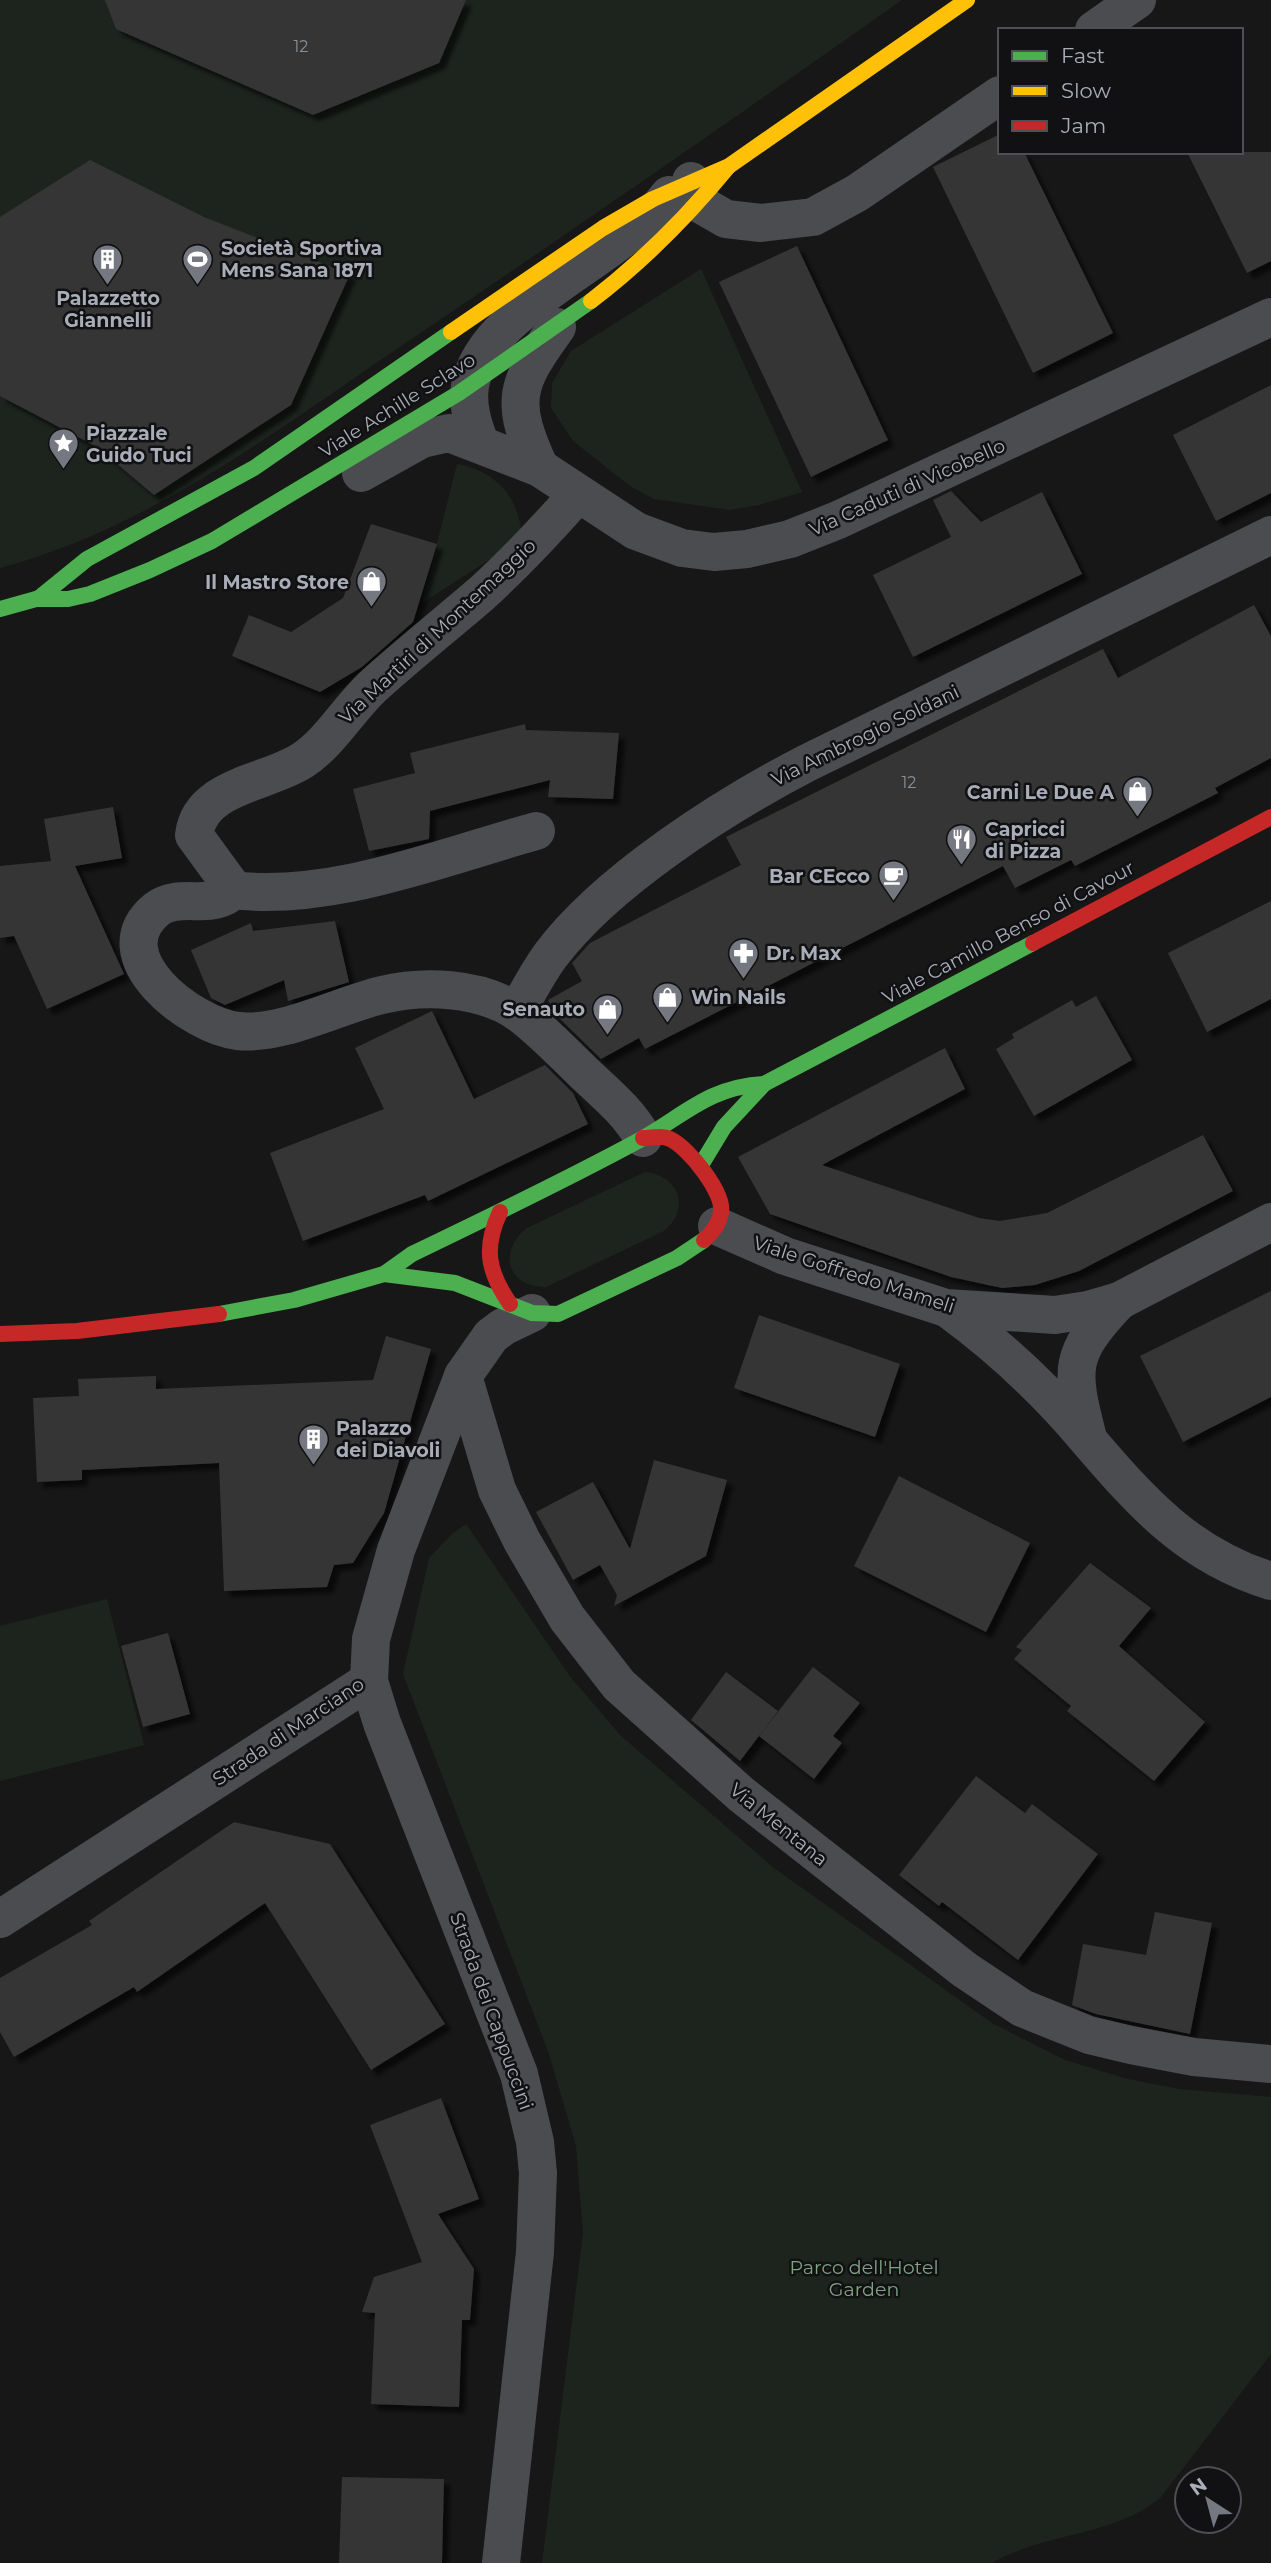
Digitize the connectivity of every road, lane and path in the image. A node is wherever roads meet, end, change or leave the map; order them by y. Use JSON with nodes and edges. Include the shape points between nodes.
{"nodes":[{"id":1,"x":967,"y":0,"type":"edge"},
{"id":2,"x":1137,"y":0,"type":"edge"},
{"id":3,"x":1097,"y":28,"type":"edge"},
{"id":4,"x":998,"y":96,"type":"edge"},
{"id":5,"x":729,"y":166,"type":"junction"},
{"id":6,"x":688,"y":192,"type":"junction"},
{"id":7,"x":1271,"y":317,"type":"edge"},
{"id":8,"x":559,"y":323,"type":"junction"},
{"id":9,"x":470,"y":385,"type":"junction"},
{"id":10,"x":481,"y":443,"type":"junction"},
{"id":11,"x":540,"y":468,"type":"junction"},
{"id":12,"x":300,"y":490,"type":"junction"},
{"id":13,"x":577,"y":495,"type":"junction"},
{"id":14,"x":1271,"y":536,"type":"edge"},
{"id":15,"x":39,"y":598,"type":"junction"},
{"id":16,"x":0,"y":610,"type":"edge"},
{"id":17,"x":1271,"y":817,"type":"edge"},
{"id":18,"x":536,"y":831,"type":"dead end"},
{"id":19,"x":230,"y":890,"type":"junction"},
{"id":20,"x":517,"y":1012,"type":"junction"},
{"id":21,"x":764,"y":1084,"type":"junction"},
{"id":22,"x":643,"y":1138,"type":"junction"},
{"id":23,"x":701,"y":1165,"type":"junction"},
{"id":24,"x":500,"y":1212,"type":"junction"},
{"id":25,"x":1271,"y":1222,"type":"edge"},
{"id":26,"x":717,"y":1226,"type":"junction"},
{"id":27,"x":384,"y":1274,"type":"junction"},
{"id":28,"x":1119,"y":1301,"type":"junction"},
{"id":29,"x":946,"y":1308,"type":"junction"},
{"id":30,"x":521,"y":1309,"type":"junction"},
{"id":31,"x":0,"y":1334,"type":"edge"},
{"id":32,"x":463,"y":1376,"type":"junction"},
{"id":33,"x":1088,"y":1440,"type":"junction"},
{"id":34,"x":1271,"y":1581,"type":"edge"},
{"id":35,"x":369,"y":1681,"type":"junction"},
{"id":36,"x":48,"y":1889,"type":"junction"},
{"id":37,"x":0,"y":1893,"type":"edge"},
{"id":38,"x":0,"y":1919,"type":"edge"},
{"id":39,"x":1271,"y":2064,"type":"edge"},
{"id":40,"x":501,"y":2563,"type":"edge"}],
"edges":[{"from":1,"to":5,"type":"main road","name":"Viale Achille Sclavo"},
{"from":2,"to":3,"type":"street"},
{"from":4,"to":6,"type":"street","via":[[857,193],[813,217],[761,223],[726,219]]},
{"from":5,"to":6,"type":"main road","name":"Viale Achille Sclavo"},
{"from":5,"to":6,"type":"main road","name":"Viale Achille Sclavo"},
{"from":6,"to":8,"type":"main road","name":"Viale Achille Sclavo","via":[[662,241]]},
{"from":6,"to":9,"type":"street","via":[[502,329],[478,361]]},
{"from":6,"to":15,"type":"main road","name":"Viale Achille Sclavo","via":[[603,228],[254,468],[87,559]]},
{"from":7,"to":13,"type":"street","name":"Via Caduti di Vicobello","via":[[838,520],[766,545],[732,552],[665,544]]},
{"from":8,"to":9,"type":"main road","name":"Viale Achille Sclavo"},
{"from":8,"to":11,"type":"street","via":[[521,385],[522,424]]},
{"from":9,"to":10,"type":"street","via":[[471,419]]},
{"from":9,"to":12,"type":"main road","name":"Viale Achille Sclavo"},
{"from":10,"to":11,"type":"street","name":"Via Caduti di Vicobello"},
{"from":10,"to":12,"type":"street","name":"Via Caduti di Vicobello","via":[[437,434],[363,472]]},
{"from":11,"to":13,"type":"street","name":"Via Caduti di Vicobello"},
{"from":12,"to":15,"type":"main road","name":"Viale Achille Sclavo","via":[[209,541],[120,583],[73,598]]},
{"from":13,"to":19,"type":"street","name":"Via Martiri di Montemaggio","via":[[484,592],[372,688],[302,761],[248,782],[204,812],[194,835]]},
{"from":14,"to":20,"type":"street","name":"Via Ambrogio Soldani","via":[[807,763],[738,802],[654,859],[570,932],[537,974]]},
{"from":15,"to":16,"type":"main road","name":"Viale Achille Sclavo"},
{"from":17,"to":21,"type":"main road","name":"Viale Camillo Benso di Cavour"},
{"from":18,"to":19,"type":"street","via":[[359,880],[289,891]]},
{"from":19,"to":20,"type":"street","via":[[210,901],[161,906],[149,918],[140,941],[144,965],[161,989],[211,1024],[241,1031],[264,1030],[380,995],[430,989],[468,993]]},
{"from":20,"to":22,"type":"street","via":[[627,1113]]},
{"from":21,"to":22,"type":"main road","name":"Viale Camillo Benso di Cavour","via":[[742,1084],[712,1093]]},
{"from":21,"to":23,"type":"main road","name":"Viale Camillo Benso di Cavour","via":[[724,1127]]},
{"from":22,"to":23,"type":"main road","via":[[675,1139]]},
{"from":22,"to":24,"type":"main road","name":"Viale Camillo Benso di Cavour"},
{"from":23,"to":26,"type":"main road","via":[[721,1204]]},
{"from":24,"to":27,"type":"main road","name":"Viale Camillo Benso di Cavour","via":[[412,1254]]},
{"from":24,"to":30,"type":"main road","via":[[488,1238],[487,1259],[494,1280]]},
{"from":25,"to":28,"type":"street","name":"Viale Goffredo Mameli"},
{"from":26,"to":29,"type":"street","name":"Viale Goffredo Mameli","via":[[785,1256]]},
{"from":26,"to":30,"type":"main road","name":"Viale Camillo Benso di Cavour","via":[[688,1252],[573,1309],[558,1314]]},
{"from":27,"to":30,"type":"main road","name":"Viale Camillo Benso di Cavour","via":[[455,1283]]},
{"from":27,"to":31,"type":"main road","name":"Viale Camillo Benso di Cavour","via":[[274,1305],[201,1317]]},
{"from":28,"to":29,"type":"street","name":"Viale Goffredo Mameli","via":[[1055,1315]]},
{"from":28,"to":33,"type":"street","name":"Viale Goffredo Mameli","via":[[1089,1335],[1077,1360],[1076,1393]]},
{"from":29,"to":33,"type":"street","via":[[1015,1363]]},
{"from":30,"to":32,"type":"street","name":"Strada di Marciano","via":[[491,1336]]},
{"from":32,"to":35,"type":"street","name":"Strada di Marciano","via":[[382,1592],[371,1639]]},
{"from":32,"to":39,"type":"street","name":"Via Mentana","via":[[497,1490],[567,1618],[619,1685],[742,1795],[965,1970],[1022,2008],[1077,2031],[1130,2045]]},
{"from":33,"to":34,"type":"street","via":[[1128,1488],[1182,1536],[1221,1562]]},
{"from":35,"to":36,"type":"street","name":"Strada di Marciano"},
{"from":35,"to":40,"type":"street","name":"Strada dei Cappuccini","via":[[519,2074],[535,2142],[535,2252]]},
{"from":36,"to":37,"type":"street"},
{"from":36,"to":38,"type":"street","name":"Strada di Marciano"}]}
